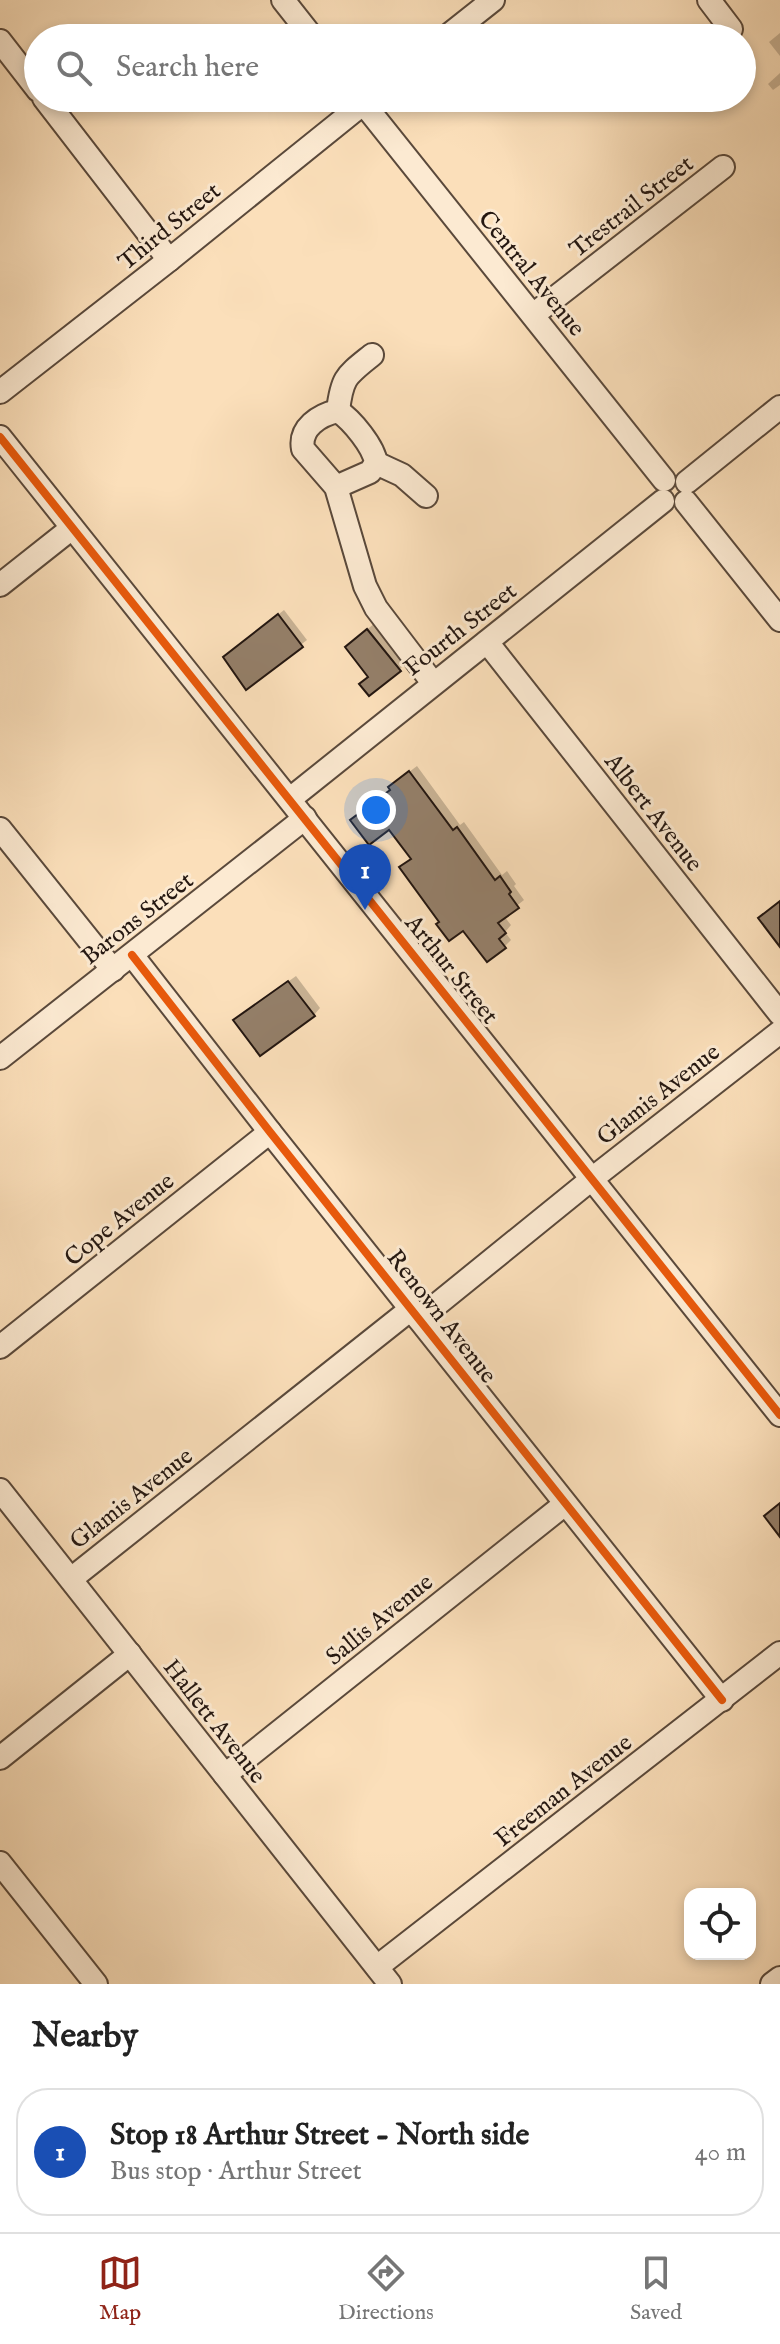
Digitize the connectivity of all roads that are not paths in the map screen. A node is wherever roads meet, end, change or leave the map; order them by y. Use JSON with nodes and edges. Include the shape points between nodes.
{"nodes":[{"id":1,"x":283,"y":0,"type":"edge"},
{"id":2,"x":493,"y":0,"type":"edge"},
{"id":3,"x":709,"y":0,"type":"edge"},
{"id":4,"x":302,"y":24,"type":"edge"},
{"id":5,"x":463,"y":24,"type":"edge"},
{"id":6,"x":727,"y":24,"type":"edge"},
{"id":7,"x":0,"y":41,"type":"edge"},
{"id":8,"x":24,"y":72,"type":"edge"},
{"id":9,"x":55,"y":112,"type":"edge"},
{"id":10,"x":349,"y":112,"type":"edge"},
{"id":11,"x":373,"y":112,"type":"edge"},
{"id":12,"x":723,"y":167,"type":"dead end"},
{"id":13,"x":169,"y":260,"type":"junction"},
{"id":14,"x":533,"y":315,"type":"junction"},
{"id":15,"x":372,"y":355,"type":"dead end"},
{"id":16,"x":0,"y":392,"type":"edge"},
{"id":17,"x":780,"y":407,"type":"edge"},
{"id":18,"x":338,"y":411,"type":"junction"},
{"id":19,"x":0,"y":437,"type":"edge"},
{"id":20,"x":376,"y":463,"type":"junction"},
{"id":21,"x":336,"y":487,"type":"junction"},
{"id":22,"x":675,"y":491,"type":"junction"},
{"id":23,"x":426,"y":496,"type":"dead end"},
{"id":24,"x":72,"y":528,"type":"junction"},
{"id":25,"x":0,"y":585,"type":"edge"},
{"id":26,"x":780,"y":620,"type":"edge"},
{"id":27,"x":487,"y":642,"type":"junction"},
{"id":28,"x":433,"y":683,"type":"junction"},
{"id":29,"x":290,"y":799,"type":"junction"},
{"id":30,"x":305,"y":818,"type":"junction"},
{"id":31,"x":0,"y":829,"type":"edge"},
{"id":32,"x":132,"y":955,"type":"junction"},
{"id":33,"x":113,"y":970,"type":"junction"},
{"id":34,"x":780,"y":1014,"type":"edge"},
{"id":35,"x":780,"y":1032,"type":"edge"},
{"id":36,"x":0,"y":1058,"type":"edge"},
{"id":37,"x":270,"y":1132,"type":"junction"},
{"id":38,"x":593,"y":1178,"type":"junction"},
{"id":39,"x":415,"y":1314,"type":"junction"},
{"id":40,"x":0,"y":1347,"type":"edge"},
{"id":41,"x":780,"y":1415,"type":"edge"},
{"id":42,"x":0,"y":1490,"type":"edge"},
{"id":43,"x":565,"y":1504,"type":"junction"},
{"id":44,"x":71,"y":1579,"type":"junction"},
{"id":45,"x":780,"y":1653,"type":"edge"},
{"id":46,"x":130,"y":1654,"type":"junction"},
{"id":47,"x":722,"y":1700,"type":"junction"},
{"id":48,"x":0,"y":1758,"type":"edge"},
{"id":49,"x":225,"y":1775,"type":"junction"},
{"id":50,"x":0,"y":1863,"type":"edge"},
{"id":51,"x":383,"y":1976,"type":"edge"},
{"id":52,"x":780,"y":1978,"type":"edge"},
{"id":53,"x":96,"y":1984,"type":"edge"},
{"id":54,"x":772,"y":1984,"type":"edge"}],
"edges":[{"from":1,"to":4,"type":"street"},
{"from":2,"to":5,"type":"street"},
{"from":3,"to":6,"type":"street"},
{"from":7,"to":8,"type":"street"},
{"from":9,"to":13,"type":"street"},
{"from":10,"to":13,"type":"street","name":"Third Street"},
{"from":11,"to":14,"type":"street","name":"Central Avenue"},
{"from":12,"to":14,"type":"street","name":"Trestrail Street"},
{"from":13,"to":16,"type":"street","name":"Third Street"},
{"from":14,"to":22,"type":"street","name":"Central Avenue"},
{"from":15,"to":18,"type":"street","via":[[347,376]]},
{"from":17,"to":22,"type":"street","name":"Fourth Street"},
{"from":18,"to":20,"type":"street","via":[[351,421]]},
{"from":18,"to":21,"type":"street","via":[[316,420],[302,441],[306,454]]},
{"from":19,"to":24,"type":"street","name":"Arthur Street"},
{"from":20,"to":21,"type":"street","via":[[370,472]]},
{"from":20,"to":23,"type":"street","via":[[402,475]]},
{"from":21,"to":28,"type":"street","via":[[365,586]]},
{"from":22,"to":26,"type":"street","name":"Central Avenue"},
{"from":22,"to":27,"type":"street","name":"Fourth Street"},
{"from":24,"to":25,"type":"street"},
{"from":24,"to":29,"type":"street","name":"Arthur Street"},
{"from":27,"to":28,"type":"street","name":"Fourth Street"},
{"from":27,"to":34,"type":"street","name":"Albert Avenue"},
{"from":28,"to":29,"type":"street","name":"Fourth Street"},
{"from":29,"to":30,"type":"street","name":"Arthur Street"},
{"from":30,"to":32,"type":"street","name":"Barons Street"},
{"from":30,"to":38,"type":"street","name":"Arthur Street"},
{"from":31,"to":33,"type":"street"},
{"from":32,"to":33,"type":"street","name":"Barons Street"},
{"from":32,"to":37,"type":"street","name":"Renown Avenue"},
{"from":33,"to":36,"type":"street","name":"Barons Street"},
{"from":35,"to":38,"type":"street","name":"Glamis Avenue"},
{"from":37,"to":39,"type":"street","name":"Renown Avenue"},
{"from":37,"to":40,"type":"street","name":"Cope Avenue"},
{"from":38,"to":39,"type":"street","name":"Glamis Avenue"},
{"from":38,"to":41,"type":"street","name":"Arthur Street"},
{"from":39,"to":43,"type":"street","name":"Renown Avenue"},
{"from":39,"to":44,"type":"street","name":"Glamis Avenue"},
{"from":42,"to":44,"type":"street","name":"Hallett Avenue"},
{"from":43,"to":47,"type":"street","name":"Renown Avenue"},
{"from":43,"to":49,"type":"street","name":"Sallis Avenue"},
{"from":44,"to":46,"type":"street","name":"Hallett Avenue"},
{"from":45,"to":47,"type":"street","name":"Freeman Avenue"},
{"from":46,"to":48,"type":"street"},
{"from":46,"to":49,"type":"street","name":"Hallett Avenue"},
{"from":47,"to":51,"type":"street","name":"Freeman Avenue"},
{"from":49,"to":51,"type":"street","name":"Hallett Avenue"},
{"from":50,"to":53,"type":"street"},
{"from":52,"to":54,"type":"street"}]}
